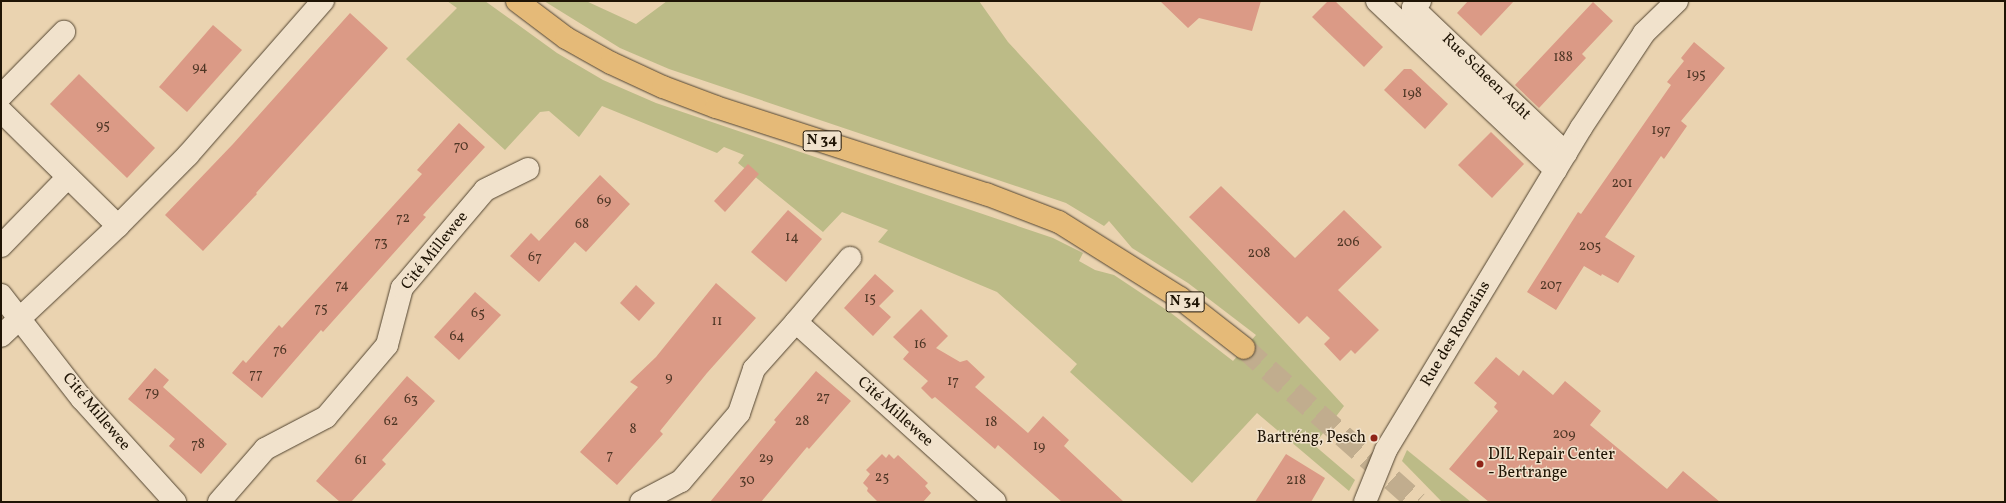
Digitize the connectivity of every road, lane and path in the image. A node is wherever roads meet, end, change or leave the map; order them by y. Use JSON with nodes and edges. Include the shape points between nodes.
{"nodes":[{"id":1,"x":323,"y":1,"type":"edge"},
{"id":2,"x":1377,"y":1,"type":"edge"},
{"id":3,"x":1420,"y":1,"type":"edge"},
{"id":4,"x":1677,"y":1,"type":"edge"},
{"id":5,"x":517,"y":4,"type":"edge"},
{"id":6,"x":64,"y":32,"type":"dead end"},
{"id":7,"x":1,"y":96,"type":"edge"},
{"id":8,"x":1,"y":111,"type":"edge"},
{"id":9,"x":1561,"y":162,"type":"junction"},
{"id":10,"x":528,"y":169,"type":"dead end"},
{"id":11,"x":68,"y":177,"type":"junction"},
{"id":12,"x":118,"y":226,"type":"junction"},
{"id":13,"x":1,"y":246,"type":"edge"},
{"id":14,"x":850,"y":258,"type":"dead end"},
{"id":15,"x":1,"y":295,"type":"edge"},
{"id":16,"x":21,"y":318,"type":"junction"},
{"id":17,"x":796,"y":322,"type":"junction"},
{"id":18,"x":1,"y":336,"type":"edge"},
{"id":19,"x":1244,"y":348,"type":"tunnel mouth"},
{"id":20,"x":175,"y":502,"type":"edge"},
{"id":21,"x":219,"y":502,"type":"edge"},
{"id":22,"x":642,"y":502,"type":"edge"},
{"id":23,"x":995,"y":502,"type":"edge"},
{"id":24,"x":1365,"y":502,"type":"edge"}],
"edges":[{"from":1,"to":12,"type":"street","via":[[188,155]]},
{"from":2,"to":9,"type":"street"},
{"from":3,"to":9,"type":"street","name":"Rue Scheen Acht","via":[[1414,8]]},
{"from":4,"to":9,"type":"street","name":"Rue des Romains","via":[[1644,33]]},
{"from":5,"to":19,"type":"main road","number":"N 34","via":[[572,41],[663,87],[986,194],[1059,222],[1180,298]]},
{"from":6,"to":7,"type":"street"},
{"from":8,"to":11,"type":"street"},
{"from":9,"to":24,"type":"street","name":"Rue des Romains","via":[[1386,450]]},
{"from":10,"to":21,"type":"street","name":"Cité Millewee","via":[[485,190],[402,288],[387,346],[326,416],[265,449]]},
{"from":11,"to":12,"type":"street"},
{"from":11,"to":13,"type":"street"},
{"from":12,"to":16,"type":"street"},
{"from":14,"to":17,"type":"street"},
{"from":15,"to":16,"type":"street","name":"Cité Millewee"},
{"from":16,"to":18,"type":"street"},
{"from":16,"to":20,"type":"street","name":"Cité Millewee","via":[[82,399]]},
{"from":17,"to":22,"type":"street","via":[[754,369],[739,413],[681,481]]},
{"from":17,"to":23,"type":"street","name":"Cité Millewee"}]}
